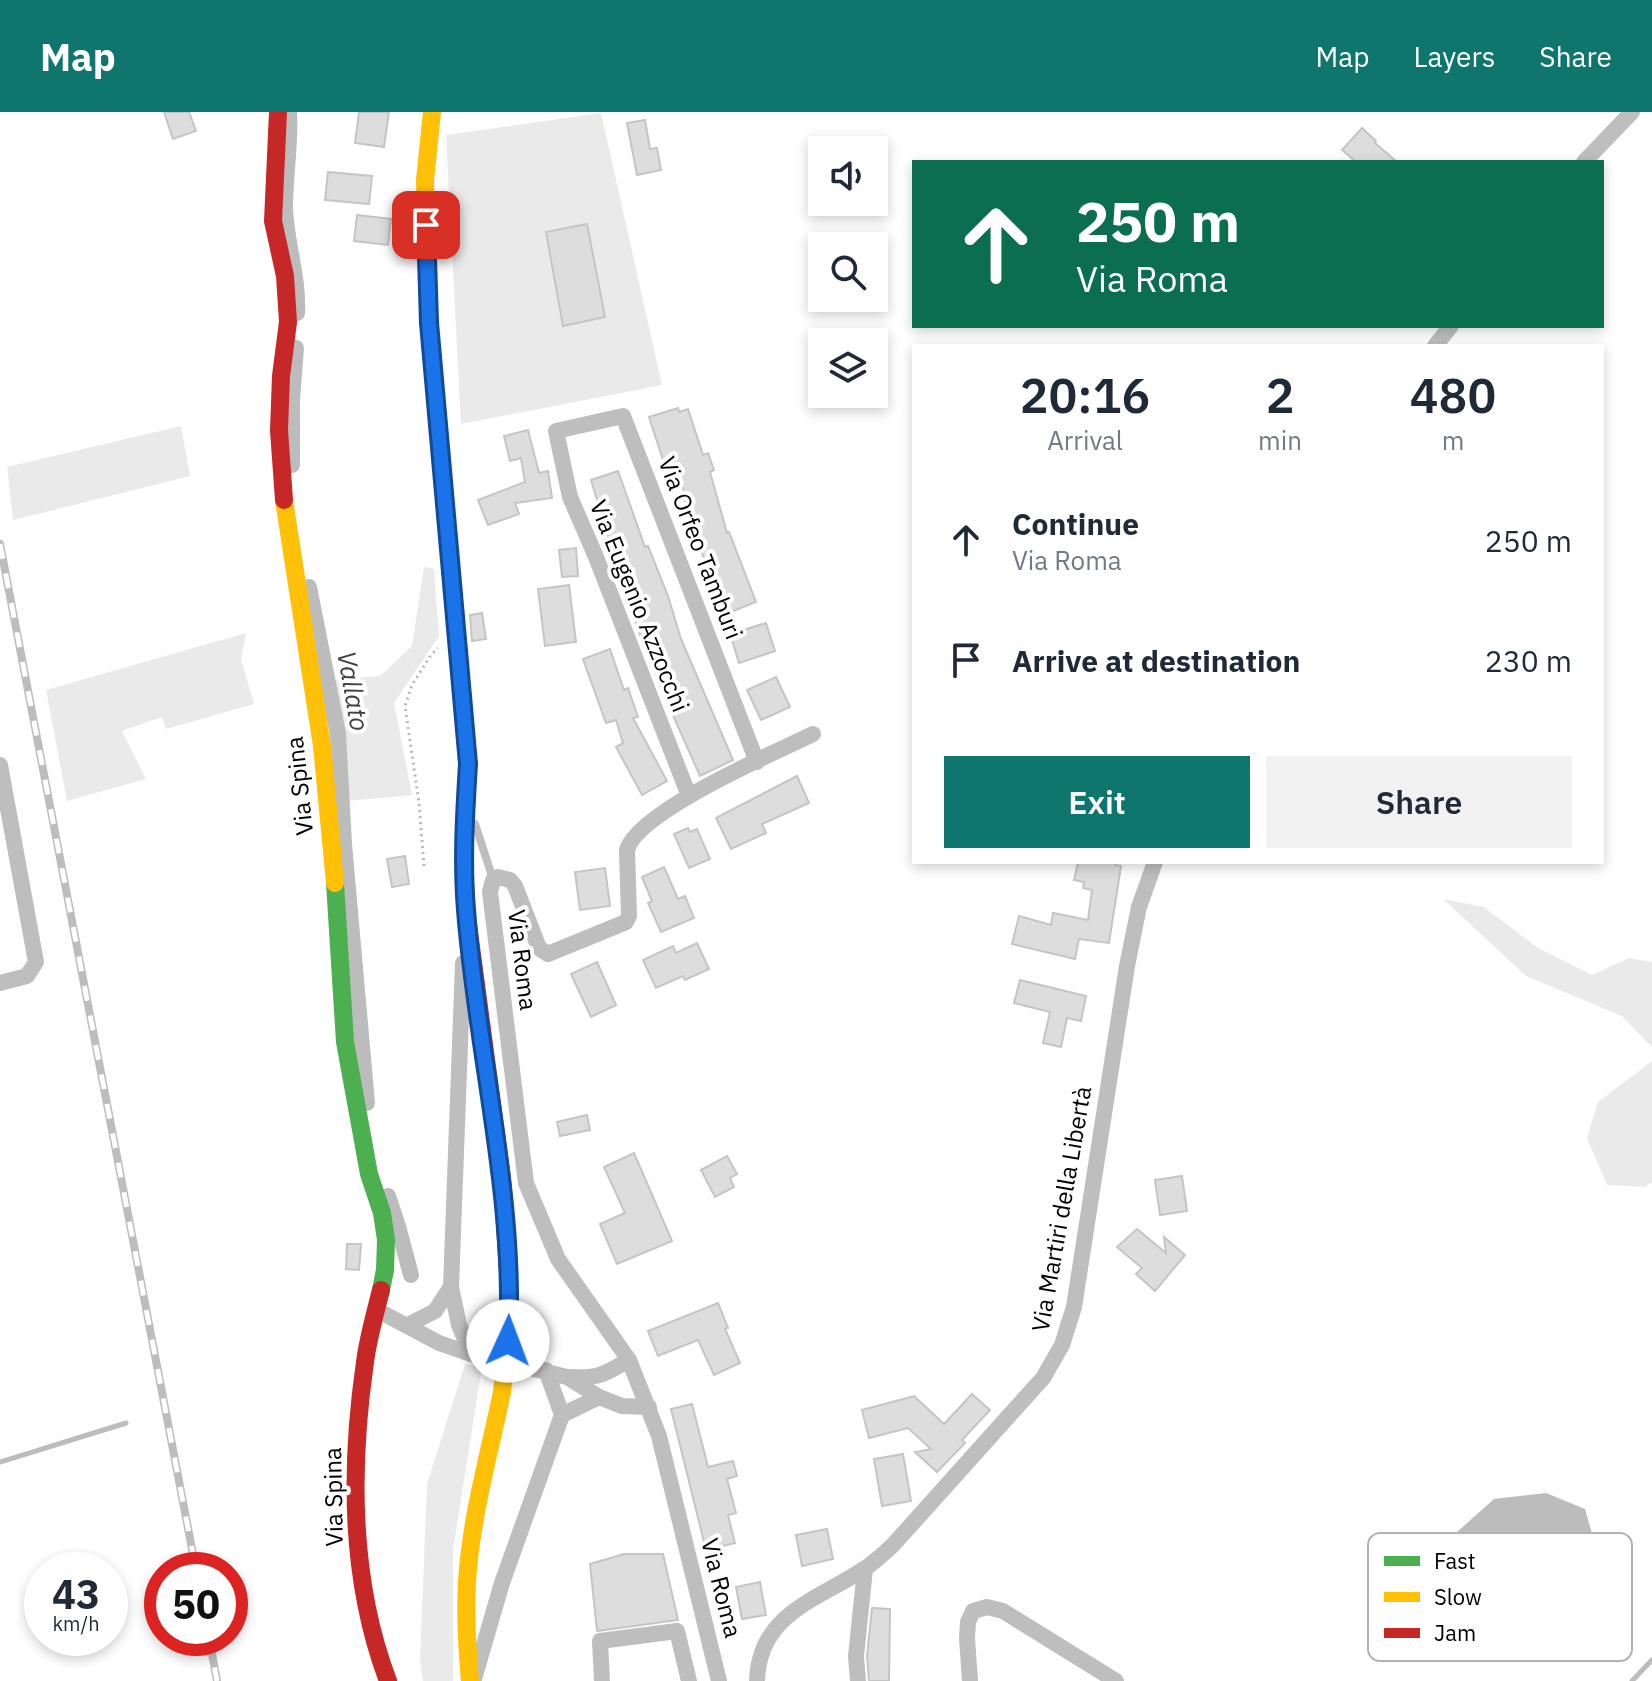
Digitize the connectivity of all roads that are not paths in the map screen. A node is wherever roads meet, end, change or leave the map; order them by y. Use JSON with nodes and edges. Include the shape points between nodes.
{"nodes":[{"id":1,"x":278,"y":112,"type":"edge"},
{"id":2,"x":432,"y":112,"type":"edge"},
{"id":3,"x":1632,"y":112,"type":"edge"},
{"id":4,"x":1586,"y":160,"type":"edge"},
{"id":5,"x":1449,"y":328,"type":"edge"},
{"id":6,"x":1437,"y":344,"type":"edge"},
{"id":7,"x":556,"y":431,"type":"joint"},
{"id":8,"x":813,"y":734,"type":"dead end"},
{"id":9,"x":757,"y":762,"type":"junction"},
{"id":10,"x":468,"y":764,"type":"junction"},
{"id":11,"x":0,"y":765,"type":"edge"},
{"id":12,"x":689,"y":796,"type":"junction"},
{"id":13,"x":1154,"y":864,"type":"edge"},
{"id":14,"x":493,"y":880,"type":"junction"},
{"id":15,"x":465,"y":909,"type":"junction"},
{"id":16,"x":0,"y":983,"type":"edge"},
{"id":17,"x":451,"y":1287,"type":"junction"},
{"id":18,"x":377,"y":1310,"type":"junction"},
{"id":19,"x":408,"y":1325,"type":"junction"},
{"id":20,"x":471,"y":1354,"type":"junction"},
{"id":21,"x":629,"y":1360,"type":"junction"},
{"id":22,"x":546,"y":1370,"type":"junction"},
{"id":23,"x":567,"y":1377,"type":"junction"},
{"id":24,"x":599,"y":1397,"type":"junction"},
{"id":25,"x":649,"y":1407,"type":"junction"},
{"id":26,"x":562,"y":1415,"type":"junction"},
{"id":27,"x":865,"y":1569,"type":"junction"},
{"id":28,"x":388,"y":1681,"type":"edge"},
{"id":29,"x":472,"y":1681,"type":"edge"},
{"id":30,"x":602,"y":1681,"type":"edge"},
{"id":31,"x":689,"y":1681,"type":"edge"},
{"id":32,"x":719,"y":1681,"type":"edge"},
{"id":33,"x":757,"y":1681,"type":"edge"},
{"id":34,"x":858,"y":1681,"type":"edge"},
{"id":35,"x":970,"y":1681,"type":"edge"},
{"id":36,"x":1116,"y":1681,"type":"edge"}],
"edges":[{"from":1,"to":18,"type":"main road","name":"Via Spina","via":[[273,221],[288,322],[279,416],[282,487],[322,746],[345,1042],[386,1240]]},
{"from":2,"to":10,"type":"main road","name":"Via Roma","via":[[425,180],[429,323]]},
{"from":3,"to":4,"type":"street"},
{"from":5,"to":6,"type":"street"},
{"from":7,"to":9,"type":"street","name":"Via Orfeo Tamburi","via":[[623,416]]},
{"from":7,"to":12,"type":"street","name":"Via Eugenio Azzocchi","via":[[570,497]]},
{"from":8,"to":9,"type":"street"},
{"from":9,"to":12,"type":"street"},
{"from":10,"to":14,"type":"lane","name":"Via Roma","via":[[475,829]]},
{"from":10,"to":15,"type":"main road"},
{"from":11,"to":16,"type":"street","via":[[36,962],[27,976]]},
{"from":12,"to":14,"type":"street","via":[[630,840],[626,922],[554,954],[539,948],[515,886],[503,877]]},
{"from":13,"to":27,"type":"street","name":"Via Martiri della Libertà","via":[[1127,966],[1076,1293],[1062,1345],[1043,1378],[893,1545]]},
{"from":14,"to":21,"type":"street","name":"Via Roma","via":[[490,892],[526,1183],[558,1259]]},
{"from":15,"to":17,"type":"street"},
{"from":15,"to":29,"type":"main road","bridge":true,"via":[[507,1236],[508,1341],[468,1571],[466,1632]]},
{"from":17,"to":19,"type":"street","via":[[435,1311]]},
{"from":17,"to":20,"type":"street"},
{"from":18,"to":19,"type":"street"},
{"from":18,"to":28,"type":"main road","name":"Via Spina","via":[[358,1421],[357,1491],[360,1574],[374,1644]]},
{"from":19,"to":20,"type":"street"},
{"from":20,"to":22,"type":"street"},
{"from":21,"to":23,"type":"street","via":[[594,1379]]},
{"from":21,"to":25,"type":"street","name":"Via Roma"},
{"from":22,"to":23,"type":"street"},
{"from":22,"to":26,"type":"street"},
{"from":23,"to":24,"type":"street"},
{"from":24,"to":25,"type":"street","via":[[622,1406]]},
{"from":24,"to":26,"type":"street"},
{"from":25,"to":32,"type":"street","name":"Via Roma"},
{"from":26,"to":29,"type":"street"},
{"from":27,"to":33,"type":"street","name":"Via Martiri della Libertà","via":[[784,1616],[767,1642]]},
{"from":27,"to":34,"type":"street"},
{"from":30,"to":31,"type":"street","via":[[600,1641],[677,1631]]},
{"from":35,"to":36,"type":"street","via":[[968,1622],[973,1611],[987,1607],[1003,1611]]}]}
